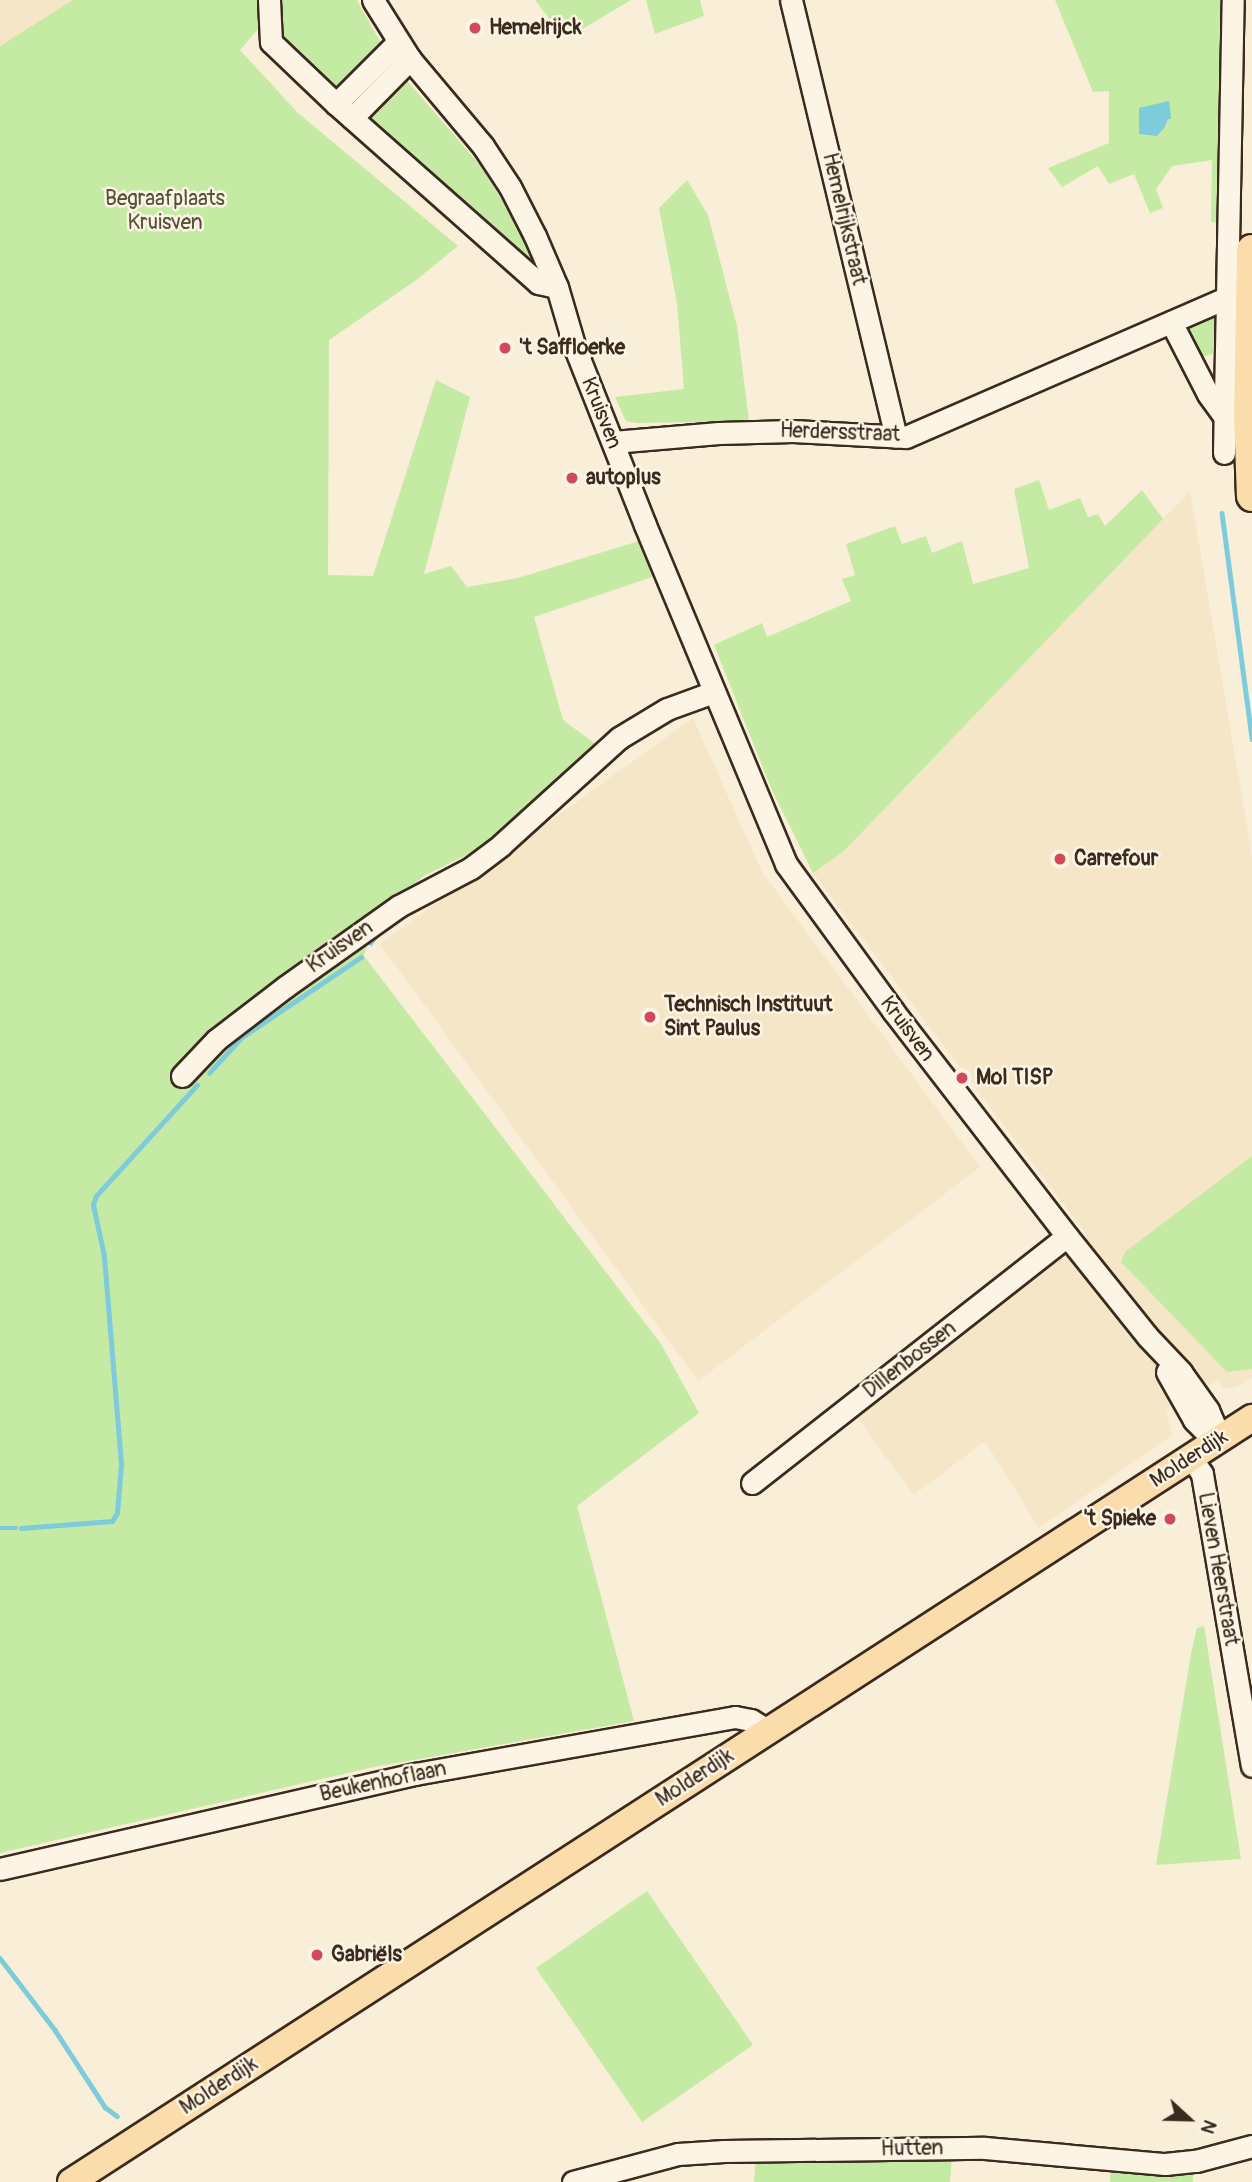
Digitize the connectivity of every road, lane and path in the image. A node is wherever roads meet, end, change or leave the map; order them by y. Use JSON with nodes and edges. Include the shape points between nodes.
{"nodes":[{"id":1,"x":269,"y":0,"type":"edge"},
{"id":2,"x":373,"y":0,"type":"edge"},
{"id":3,"x":792,"y":0,"type":"edge"},
{"id":4,"x":1233,"y":0,"type":"edge"},
{"id":5,"x":404,"y":50,"type":"junction"},
{"id":6,"x":344,"y":111,"type":"junction"},
{"id":7,"x":1252,"y":250,"type":"edge"},
{"id":8,"x":557,"y":287,"type":"junction"},
{"id":9,"x":1225,"y":298,"type":"junction"},
{"id":10,"x":1171,"y":322,"type":"junction"},
{"id":11,"x":1223,"y":415,"type":"junction"},
{"id":12,"x":896,"y":437,"type":"junction"},
{"id":13,"x":612,"y":442,"type":"junction"},
{"id":14,"x":1224,"y":453,"type":"dead end"},
{"id":15,"x":1252,"y":496,"type":"edge"},
{"id":16,"x":713,"y":692,"type":"junction"},
{"id":17,"x":183,"y":1076,"type":"dead end"},
{"id":18,"x":1067,"y":1236,"type":"junction"},
{"id":19,"x":1252,"y":1418,"type":"edge"},
{"id":20,"x":1220,"y":1438,"type":"junction"},
{"id":21,"x":1191,"y":1458,"type":"junction"},
{"id":22,"x":752,"y":1483,"type":"dead end"},
{"id":23,"x":1241,"y":1642,"type":"edge"},
{"id":24,"x":767,"y":1730,"type":"junction"},
{"id":25,"x":1250,"y":1744,"type":"edge"},
{"id":26,"x":1252,"y":1766,"type":"edge"},
{"id":27,"x":0,"y":1869,"type":"edge"},
{"id":28,"x":1252,"y":2146,"type":"edge"},
{"id":29,"x":71,"y":2182,"type":"edge"},
{"id":30,"x":573,"y":2182,"type":"edge"}],
"edges":[{"from":1,"to":6,"type":"street","via":[[271,42]]},
{"from":2,"to":5,"type":"street","name":"Kruisven"},
{"from":3,"to":12,"type":"street","name":"Hemelrijkstraat"},
{"from":4,"to":9,"type":"street"},
{"from":5,"to":6,"type":"street"},
{"from":5,"to":8,"type":"street","name":"Kruisven","via":[[483,146],[510,187]]},
{"from":6,"to":8,"type":"street","via":[[538,283]]},
{"from":7,"to":15,"type":"highway"},
{"from":8,"to":13,"type":"street","name":"Kruisven"},
{"from":9,"to":10,"type":"street","name":"Herdersstraat"},
{"from":9,"to":11,"type":"street"},
{"from":10,"to":11,"type":"street"},
{"from":10,"to":12,"type":"street","name":"Herdersstraat","via":[[916,434]]},
{"from":11,"to":14,"type":"street"},
{"from":12,"to":13,"type":"street","name":"Herdersstraat","via":[[793,431]]},
{"from":13,"to":16,"type":"street","name":"Kruisven"},
{"from":16,"to":17,"type":"street","name":"Kruisven","via":[[667,709],[619,738],[501,845],[471,868],[399,906],[285,986],[216,1040]]},
{"from":16,"to":18,"type":"street","name":"Kruisven","via":[[775,842],[802,889]]},
{"from":18,"to":20,"type":"street","name":"Kruisven","via":[[1181,1372],[1208,1410]]},
{"from":18,"to":22,"type":"street","name":"Dillenbossen"},
{"from":19,"to":20,"type":"main road","name":"Molderdijk"},
{"from":20,"to":21,"type":"main road","name":"Molderdijk"},
{"from":21,"to":23,"type":"street","name":"Lieven Heerstraat","via":[[1202,1474]]},
{"from":21,"to":24,"type":"main road","name":"Molderdijk"},
{"from":23,"to":25,"type":"street","name":"Lieven Heerstraat"},
{"from":24,"to":27,"type":"street","name":"Beukenhoflaan","via":[[735,1717],[428,1771]]},
{"from":24,"to":29,"type":"main road","name":"Molderdijk"},
{"from":25,"to":26,"type":"street","name":"Lieven Heerstraat"},
{"from":28,"to":30,"type":"street","name":"Hutten","via":[[1165,2164],[985,2148],[724,2151],[678,2154]]}]}
